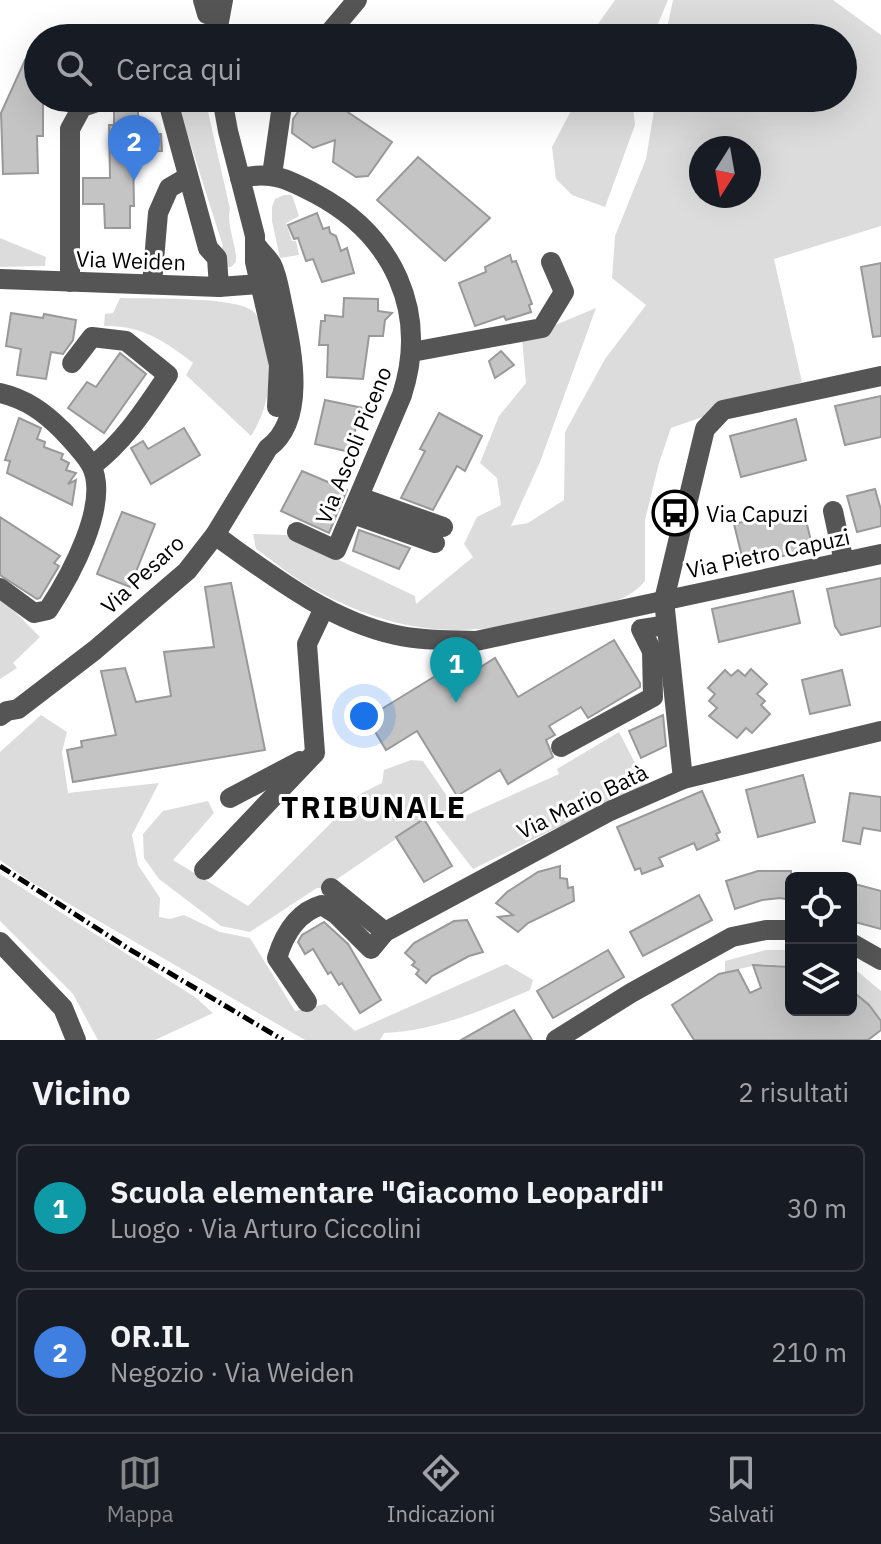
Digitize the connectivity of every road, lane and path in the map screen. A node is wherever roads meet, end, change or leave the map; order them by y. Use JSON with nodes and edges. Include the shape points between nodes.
{"nodes":[{"id":1,"x":203,"y":0,"type":"edge"},
{"id":2,"x":357,"y":0,"type":"edge"},
{"id":3,"x":221,"y":8,"type":"edge"},
{"id":4,"x":337,"y":24,"type":"edge"},
{"id":5,"x":79,"y":112,"type":"edge"},
{"id":6,"x":171,"y":112,"type":"edge"},
{"id":7,"x":225,"y":112,"type":"edge"},
{"id":8,"x":281,"y":112,"type":"edge"},
{"id":9,"x":272,"y":175,"type":"junction"},
{"id":10,"x":188,"y":177,"type":"junction"},
{"id":11,"x":240,"y":178,"type":"junction"},
{"id":12,"x":257,"y":246,"type":"junction"},
{"id":13,"x":551,"y":262,"type":"dead end"},
{"id":14,"x":0,"y":279,"type":"edge"},
{"id":15,"x":70,"y":282,"type":"junction"},
{"id":16,"x":152,"y":284,"type":"junction"},
{"id":17,"x":260,"y":284,"type":"junction"},
{"id":18,"x":219,"y":287,"type":"junction"},
{"id":19,"x":412,"y":352,"type":"junction"},
{"id":20,"x":72,"y":363,"type":"dead end"},
{"id":21,"x":294,"y":367,"type":"junction"},
{"id":22,"x":881,"y":376,"type":"edge"},
{"id":23,"x":0,"y":393,"type":"edge"},
{"id":24,"x":268,"y":448,"type":"junction"},
{"id":25,"x":92,"y":466,"type":"junction"},
{"id":26,"x":356,"y":505,"type":"junction"},
{"id":27,"x":833,"y":511,"type":"dead end"},
{"id":28,"x":297,"y":532,"type":"dead end"},
{"id":29,"x":215,"y":535,"type":"junction"},
{"id":30,"x":439,"y":535,"type":"dead end"},
{"id":31,"x":881,"y":554,"type":"edge"},
{"id":32,"x":844,"y":562,"type":"junction"},
{"id":33,"x":0,"y":588,"type":"edge"},
{"id":34,"x":664,"y":600,"type":"junction"},
{"id":35,"x":324,"y":608,"type":"junction"},
{"id":36,"x":666,"y":625,"type":"junction"},
{"id":37,"x":9,"y":713,"type":"edge"},
{"id":38,"x":0,"y":731,"type":"edge"},
{"id":39,"x":881,"y":731,"type":"edge"},
{"id":40,"x":561,"y":747,"type":"dead end"},
{"id":41,"x":315,"y":753,"type":"junction"},
{"id":42,"x":683,"y":779,"type":"junction"},
{"id":43,"x":230,"y":798,"type":"dead end"},
{"id":44,"x":204,"y":870,"type":"dead end"},
{"id":45,"x":331,"y":888,"type":"dead end"},
{"id":46,"x":785,"y":930,"type":"edge"},
{"id":47,"x":385,"y":932,"type":"junction"},
{"id":48,"x":0,"y":942,"type":"edge"},
{"id":49,"x":853,"y":944,"type":"edge"},
{"id":50,"x":881,"y":960,"type":"edge"},
{"id":51,"x":307,"y":1002,"type":"dead end"},
{"id":52,"x":63,"y":1008,"type":"junction"},
{"id":53,"x":62,"y":1040,"type":"edge"},
{"id":54,"x":76,"y":1040,"type":"edge"},
{"id":55,"x":556,"y":1040,"type":"edge"}],
"edges":[{"from":1,"to":3,"type":"street","via":[[207,14]]},
{"from":2,"to":4,"type":"street"},
{"from":5,"to":15,"type":"street","via":[[70,129]]},
{"from":6,"to":10,"type":"street"},
{"from":7,"to":11,"type":"street","name":"Via Pesaro"},
{"from":8,"to":9,"type":"street"},
{"from":9,"to":11,"type":"street","name":"Via Ascoli Piceno"},
{"from":9,"to":19,"type":"street","name":"Via Ascoli Piceno","via":[[325,199],[385,252],[406,297]]},
{"from":10,"to":16,"type":"street","via":[[169,188],[158,213]]},
{"from":10,"to":18,"type":"street","via":[[208,248],[217,258]]},
{"from":11,"to":12,"type":"street","name":"Via Pesaro"},
{"from":12,"to":17,"type":"street","name":"Via Pesaro"},
{"from":12,"to":21,"type":"street","name":"Via Pesaro","via":[[272,265]]},
{"from":13,"to":19,"type":"street","via":[[564,292],[542,328]]},
{"from":14,"to":15,"type":"street","name":"Via Weiden"},
{"from":15,"to":16,"type":"street","name":"Via Weiden"},
{"from":16,"to":18,"type":"street","name":"Via Weiden"},
{"from":17,"to":18,"type":"street","name":"Via Weiden"},
{"from":17,"to":21,"type":"street","name":"Via Pesaro","via":[[269,287]]},
{"from":17,"to":24,"type":"street","name":"Via Pesaro","via":[[279,365]]},
{"from":19,"to":26,"type":"street","name":"Via Ascoli Piceno","via":[[402,395]]},
{"from":20,"to":25,"type":"street","via":[[92,337],[126,341],[168,375],[124,438]]},
{"from":21,"to":24,"type":"street","name":"Via Pesaro","via":[[286,422],[278,441]]},
{"from":22,"to":34,"type":"street","name":"Via Pietro Capuzi","via":[[723,410],[705,429]]},
{"from":23,"to":25,"type":"street","via":[[43,412]]},
{"from":24,"to":29,"type":"street","name":"Via Pesaro"},
{"from":25,"to":33,"type":"street","via":[[96,486],[84,546],[48,610],[34,613]]},
{"from":26,"to":28,"type":"street","name":"Via Ascoli Piceno","via":[[336,550]]},
{"from":26,"to":30,"type":"street"},
{"from":27,"to":32,"type":"street"},
{"from":29,"to":35,"type":"street"},
{"from":29,"to":37,"type":"street","name":"Via Pesaro","via":[[187,571],[95,650]]},
{"from":31,"to":32,"type":"street","name":"Via Pietro Capuzi"},
{"from":32,"to":34,"type":"street","name":"Via Pietro Capuzi"},
{"from":34,"to":35,"type":"street","via":[[476,641],[398,636]]},
{"from":34,"to":36,"type":"street","name":"Via Pietro Capuzi"},
{"from":35,"to":41,"type":"street","via":[[307,644]]},
{"from":36,"to":40,"type":"street","via":[[641,629],[652,651],[653,697]]},
{"from":36,"to":42,"type":"street","name":"Via Pietro Capuzi"},
{"from":37,"to":38,"type":"street","name":"Via Pesaro","via":[[14,721]]},
{"from":39,"to":42,"type":"street","name":"Via Mario Batà"},
{"from":41,"to":43,"type":"street"},
{"from":41,"to":44,"type":"street"},
{"from":42,"to":47,"type":"street","name":"Via Mario Batà","via":[[610,811]]},
{"from":45,"to":47,"type":"street"},
{"from":46,"to":55,"type":"street","via":[[732,937]]},
{"from":47,"to":51,"type":"street","name":"Via Mario Batà","via":[[371,949],[322,905],[290,927],[277,958]]},
{"from":48,"to":52,"type":"street"},
{"from":49,"to":50,"type":"street"},
{"from":52,"to":53,"type":"street"},
{"from":52,"to":54,"type":"street"}]}
